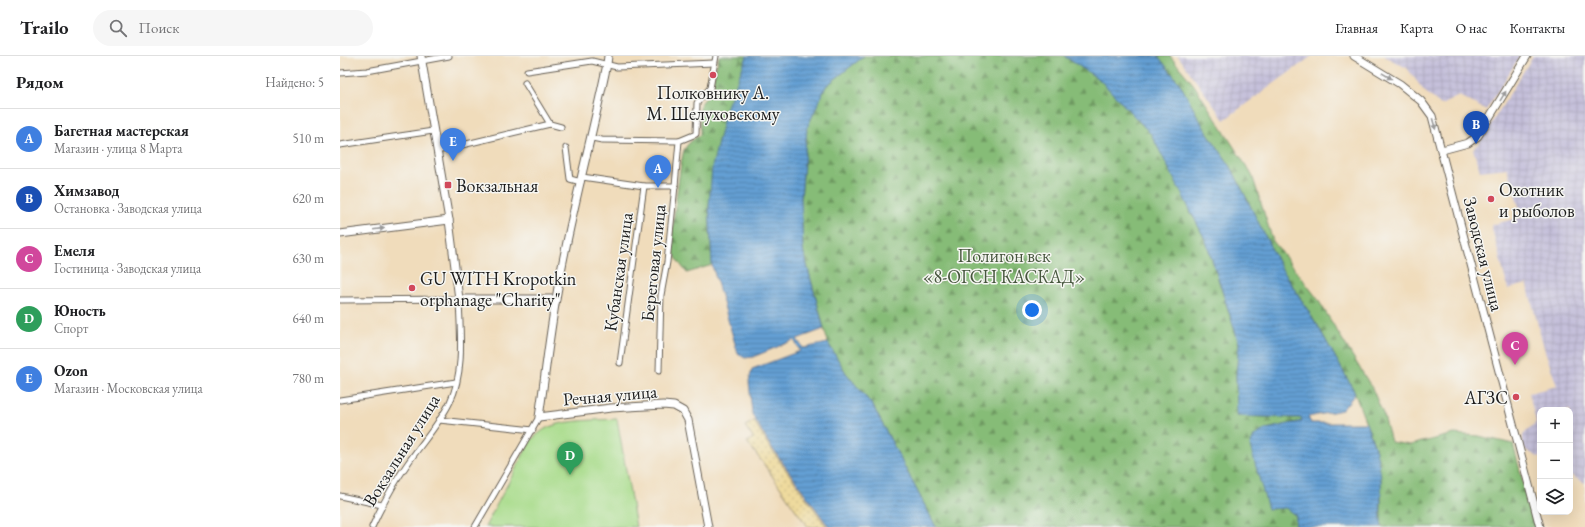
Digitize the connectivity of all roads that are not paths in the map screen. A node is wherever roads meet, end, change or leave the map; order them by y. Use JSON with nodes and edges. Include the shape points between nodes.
{"nodes":[{"id":1,"x":449,"y":56,"type":"edge"},
{"id":2,"x":608,"y":56,"type":"edge"},
{"id":3,"x":716,"y":56,"type":"edge"},
{"id":4,"x":1354,"y":56,"type":"edge"},
{"id":5,"x":1527,"y":56,"type":"edge"},
{"id":6,"x":422,"y":59,"type":"edge"},
{"id":7,"x":607,"y":64,"type":"junction"},
{"id":8,"x":714,"y":64,"type":"junction"},
{"id":9,"x":527,"y":70,"type":"dead end"},
{"id":10,"x":340,"y":73,"type":"edge"},
{"id":11,"x":525,"y":83,"type":"dead end"},
{"id":12,"x":550,"y":124,"type":"junction"},
{"id":13,"x":561,"y":127,"type":"dead end"},
{"id":14,"x":433,"y":130,"type":"junction"},
{"id":15,"x":592,"y":138,"type":"junction"},
{"id":16,"x":678,"y":141,"type":"junction"},
{"id":17,"x":340,"y":145,"type":"edge"},
{"id":18,"x":566,"y":148,"type":"dead end"},
{"id":19,"x":1442,"y":150,"type":"junction"},
{"id":20,"x":437,"y":151,"type":"junction"},
{"id":21,"x":581,"y":180,"type":"junction"},
{"id":22,"x":644,"y":186,"type":"junction"},
{"id":23,"x":675,"y":186,"type":"junction"},
{"id":24,"x":449,"y":220,"type":"junction"},
{"id":25,"x":340,"y":234,"type":"edge"},
{"id":26,"x":459,"y":299,"type":"junction"},
{"id":27,"x":556,"y":299,"type":"junction"},
{"id":28,"x":340,"y":300,"type":"edge"},
{"id":29,"x":620,"y":363,"type":"dead end"},
{"id":30,"x":659,"y":371,"type":"dead end"},
{"id":31,"x":456,"y":382,"type":"junction"},
{"id":32,"x":340,"y":400,"type":"edge"},
{"id":33,"x":539,"y":417,"type":"junction"},
{"id":34,"x":439,"y":420,"type":"junction"},
{"id":35,"x":533,"y":430,"type":"junction"},
{"id":36,"x":340,"y":496,"type":"edge"},
{"id":37,"x":382,"y":505,"type":"junction"},
{"id":38,"x":372,"y":527,"type":"edge"},
{"id":39,"x":475,"y":527,"type":"edge"},
{"id":40,"x":708,"y":527,"type":"edge"},
{"id":41,"x":1540,"y":527,"type":"edge"}],
"edges":[{"from":1,"to":6,"type":"street"},
{"from":2,"to":7,"type":"main road"},
{"from":3,"to":8,"type":"street"},
{"from":4,"to":19,"type":"main road","name":"Заводская улица","one_way":true,"via":[[1400,84],[1421,101],[1432,116]]},
{"from":19,"to":5,"type":"main road","one_way":true,"via":[[1468,143],[1478,136]]},
{"from":6,"to":10,"type":"street","via":[[367,71]]},
{"from":6,"to":14,"type":"main road","name":"Вокзальная улица"},
{"from":7,"to":8,"type":"street","via":[[617,67]]},
{"from":7,"to":9,"type":"street","via":[[592,61]]},
{"from":7,"to":15,"type":"main road"},
{"from":8,"to":16,"type":"street","via":[[710,88],[697,103],[696,134]]},
{"from":11,"to":12,"type":"street"},
{"from":12,"to":13,"type":"street"},
{"from":12,"to":20,"type":"street"},
{"from":14,"to":17,"type":"street"},
{"from":14,"to":20,"type":"main road","name":"Вокзальная улица"},
{"from":15,"to":16,"type":"street"},
{"from":15,"to":21,"type":"main road"},
{"from":16,"to":23,"type":"street","name":"Береговая улица"},
{"from":18,"to":21,"type":"street","via":[[570,179]]},
{"from":19,"to":41,"type":"main road","name":"Заводская улица"},
{"from":20,"to":24,"type":"main road","name":"Вокзальная улица"},
{"from":21,"to":22,"type":"street"},
{"from":21,"to":27,"type":"main road"},
{"from":22,"to":23,"type":"street"},
{"from":22,"to":29,"type":"street","name":"Кубанская улица"},
{"from":23,"to":30,"type":"street","name":"Береговая улица","via":[[661,295]]},
{"from":25,"to":24,"type":"main road","one_way":true},
{"from":24,"to":26,"type":"main road","name":"Вокзальная улица"},
{"from":26,"to":27,"type":"main road"},
{"from":26,"to":28,"type":"street"},
{"from":26,"to":31,"type":"street","name":"Вокзальная улица","via":[[460,338]]},
{"from":27,"to":33,"type":"main road"},
{"from":31,"to":32,"type":"street"},
{"from":31,"to":34,"type":"street","name":"Вокзальная улица","via":[[450,402]]},
{"from":33,"to":35,"type":"street"},
{"from":33,"to":40,"type":"main road","name":"Речная улица","via":[[611,408],[663,405],[674,406],[683,411],[688,420]]},
{"from":34,"to":35,"type":"street"},
{"from":34,"to":37,"type":"street","name":"Вокзальная улица","via":[[407,464]]},
{"from":35,"to":39,"type":"street"},
{"from":36,"to":37,"type":"street"},
{"from":37,"to":38,"type":"street","name":"Вокзальная улица"}]}
